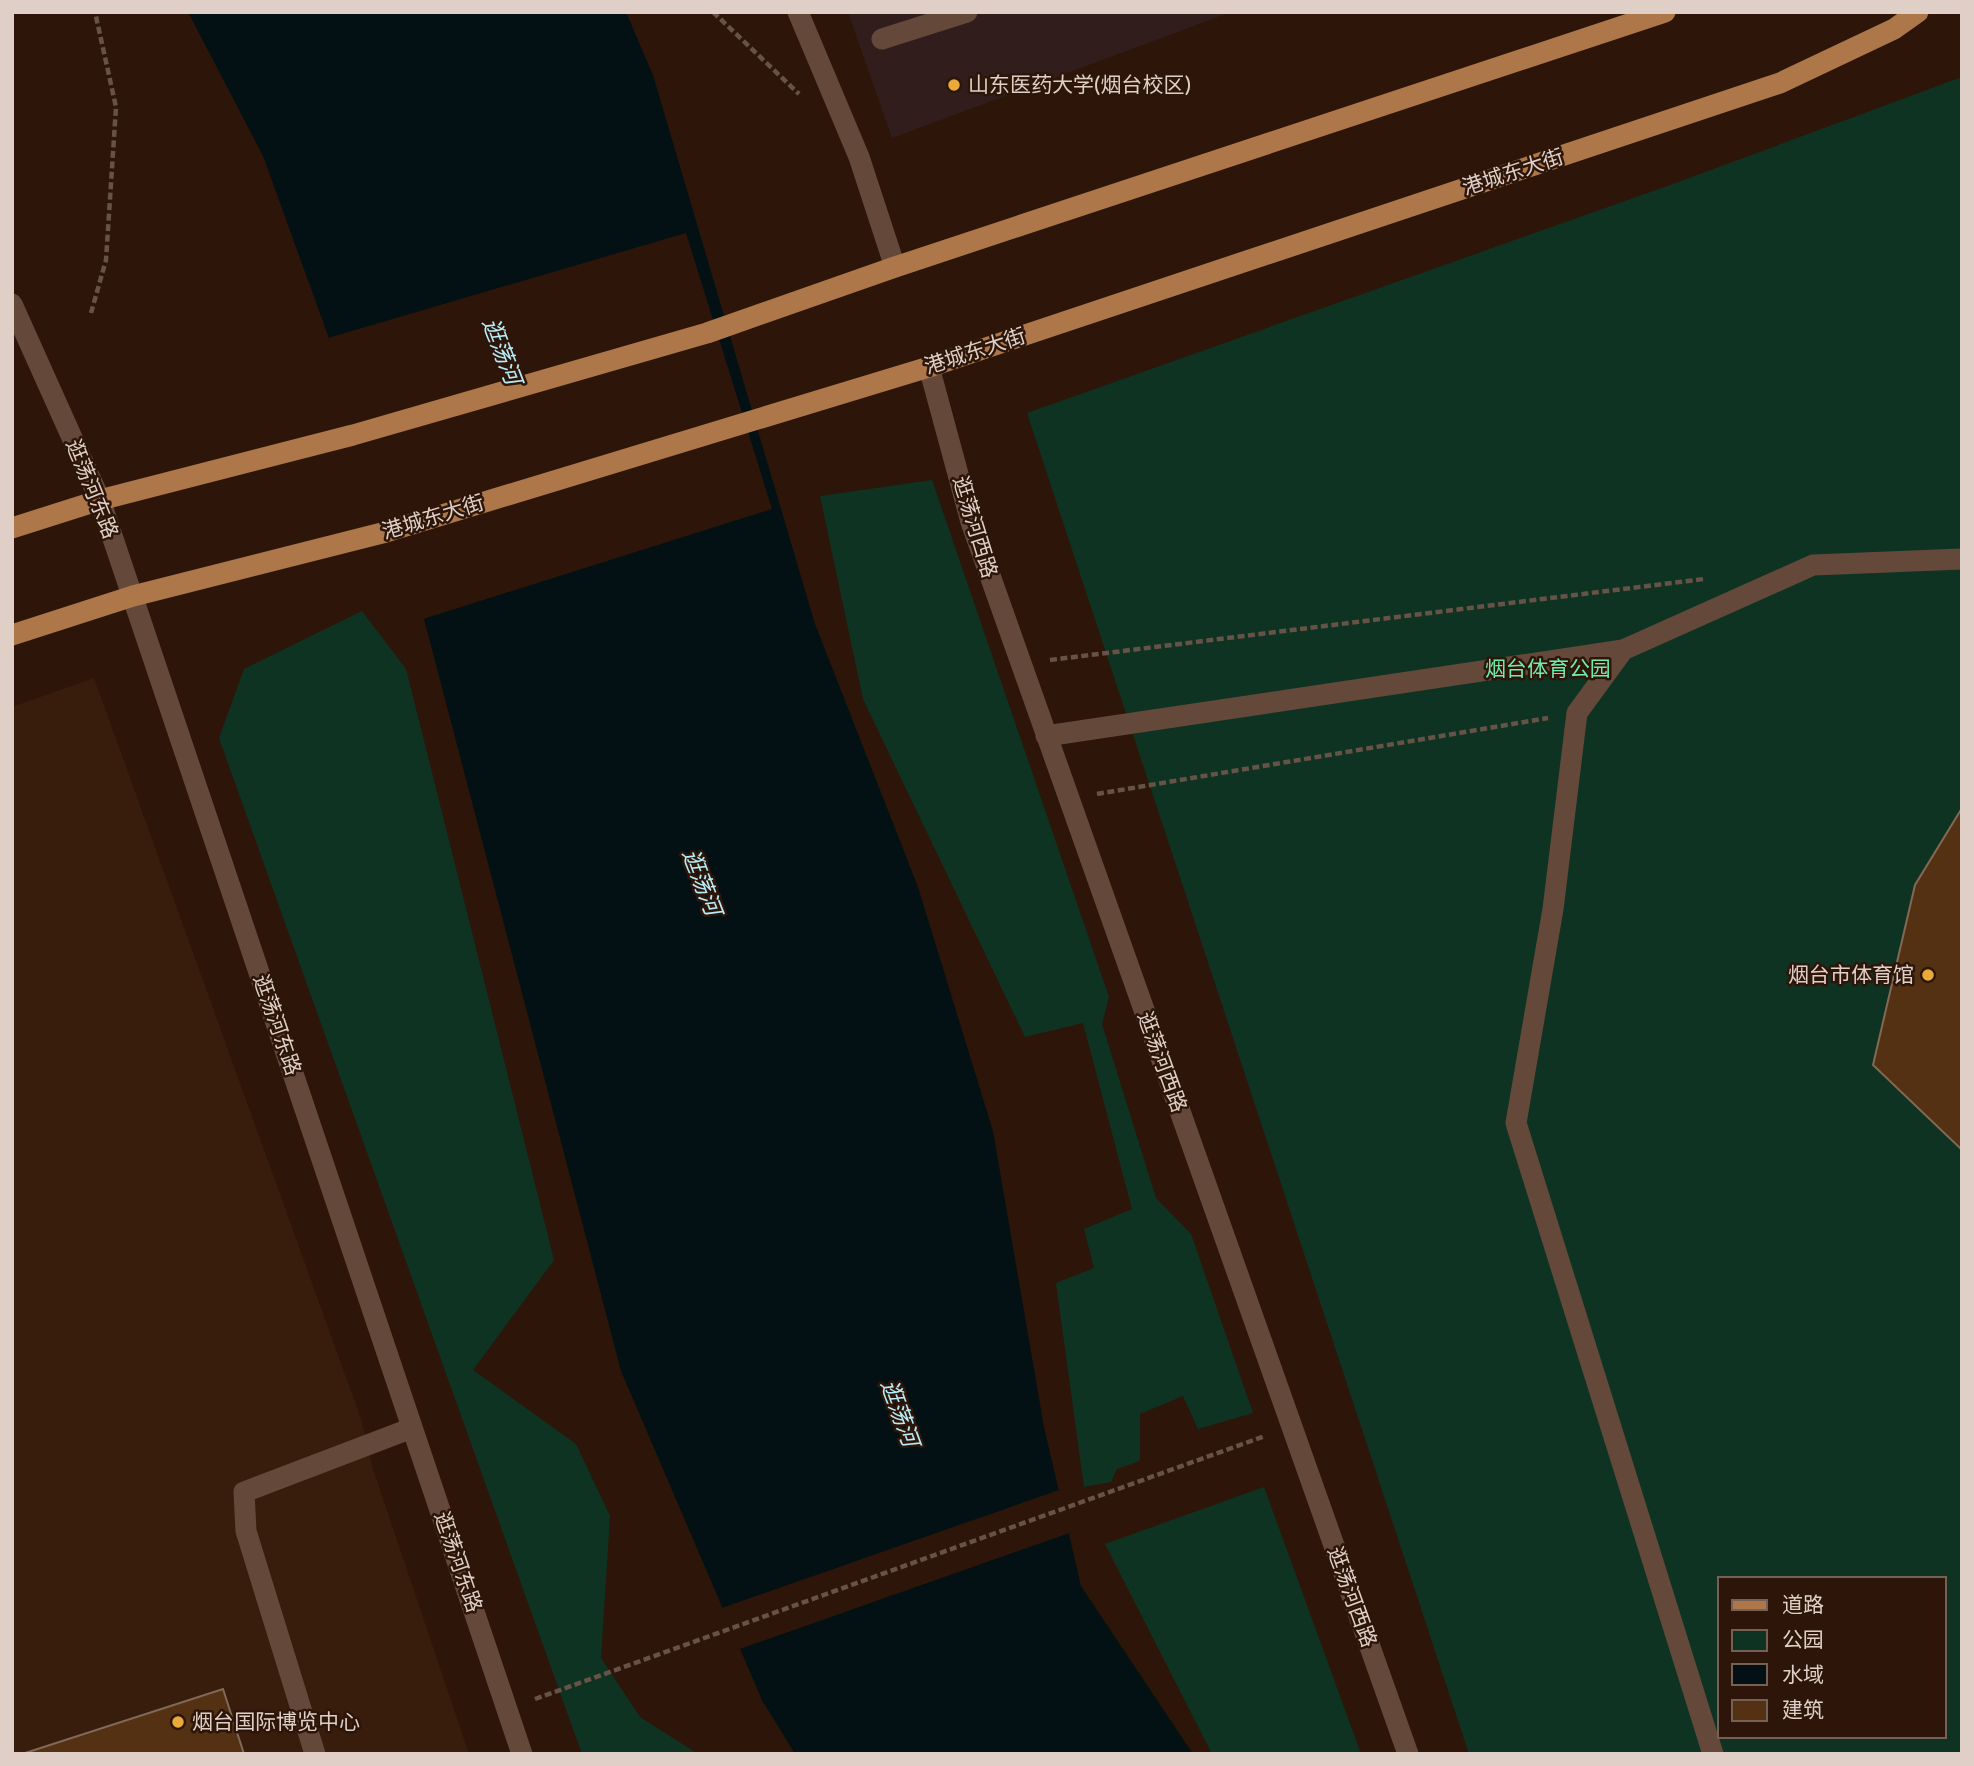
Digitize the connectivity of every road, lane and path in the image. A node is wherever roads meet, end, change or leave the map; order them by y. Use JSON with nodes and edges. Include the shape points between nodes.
{"nodes":[{"id":1,"x":95,"y":12,"type":"edge"},
{"id":2,"x":713,"y":12,"type":"edge"},
{"id":3,"x":798,"y":12,"type":"edge"},
{"id":4,"x":967,"y":12,"type":"edge"},
{"id":5,"x":1665,"y":12,"type":"edge"},
{"id":6,"x":1918,"y":12,"type":"edge"},
{"id":7,"x":882,"y":39,"type":"dead end"},
{"id":8,"x":802,"y":97,"type":"dead end"},
{"id":9,"x":895,"y":267,"type":"junction"},
{"id":10,"x":12,"y":304,"type":"edge"},
{"id":11,"x":91,"y":313,"type":"dead end"},
{"id":12,"x":929,"y":367,"type":"junction"},
{"id":13,"x":100,"y":500,"type":"junction"},
{"id":14,"x":12,"y":528,"type":"edge"},
{"id":15,"x":1962,"y":559,"type":"edge"},
{"id":16,"x":1716,"y":577,"type":"dead end"},
{"id":17,"x":133,"y":596,"type":"junction"},
{"id":18,"x":12,"y":635,"type":"edge"},
{"id":19,"x":1623,"y":650,"type":"junction"},
{"id":20,"x":1021,"y":664,"type":"junction"},
{"id":21,"x":1577,"y":713,"type":"junction"},
{"id":22,"x":1046,"y":736,"type":"junction"},
{"id":23,"x":1069,"y":799,"type":"junction"},
{"id":24,"x":1292,"y":1426,"type":"junction"},
{"id":25,"x":412,"y":1428,"type":"junction"},
{"id":26,"x":507,"y":1709,"type":"junction"},
{"id":27,"x":315,"y":1754,"type":"edge"},
{"id":28,"x":522,"y":1754,"type":"edge"},
{"id":29,"x":1408,"y":1754,"type":"edge"},
{"id":30,"x":1713,"y":1754,"type":"edge"}],
"edges":[{"from":1,"to":11,"type":"path","via":[[116,107],[106,260]]},
{"from":2,"to":8,"type":"path"},
{"from":3,"to":9,"type":"street","via":[[859,158]]},
{"from":4,"to":7,"type":"street"},
{"from":5,"to":9,"type":"main road"},
{"from":6,"to":12,"type":"main road","name":"港城东大街","via":[[1894,29],[1780,83]]},
{"from":9,"to":13,"type":"main road","via":[[707,333],[353,435]]},
{"from":10,"to":13,"type":"street","name":"逛荡河东路"},
{"from":12,"to":17,"type":"main road","name":"港城东大街","via":[[386,532]]},
{"from":12,"to":20,"type":"street","name":"逛荡河西路","via":[[971,522]]},
{"from":13,"to":14,"type":"main road"},
{"from":13,"to":17,"type":"street","name":"逛荡河东路"},
{"from":15,"to":19,"type":"street","via":[[1812,565]]},
{"from":16,"to":20,"type":"path"},
{"from":17,"to":18,"type":"main road","name":"港城东大街"},
{"from":17,"to":25,"type":"street","name":"逛荡河东路"},
{"from":19,"to":21,"type":"street"},
{"from":19,"to":22,"type":"street"},
{"from":20,"to":22,"type":"street","name":"逛荡河西路"},
{"from":21,"to":23,"type":"path"},
{"from":21,"to":30,"type":"street","via":[[1553,909],[1516,1123]]},
{"from":22,"to":23,"type":"street","name":"逛荡河西路"},
{"from":23,"to":24,"type":"street","name":"逛荡河西路"},
{"from":24,"to":26,"type":"path"},
{"from":24,"to":29,"type":"street","name":"逛荡河西路"},
{"from":25,"to":26,"type":"street","name":"逛荡河东路"},
{"from":25,"to":27,"type":"street","via":[[244,1492],[246,1531]]},
{"from":26,"to":28,"type":"street","name":"逛荡河东路"}]}
